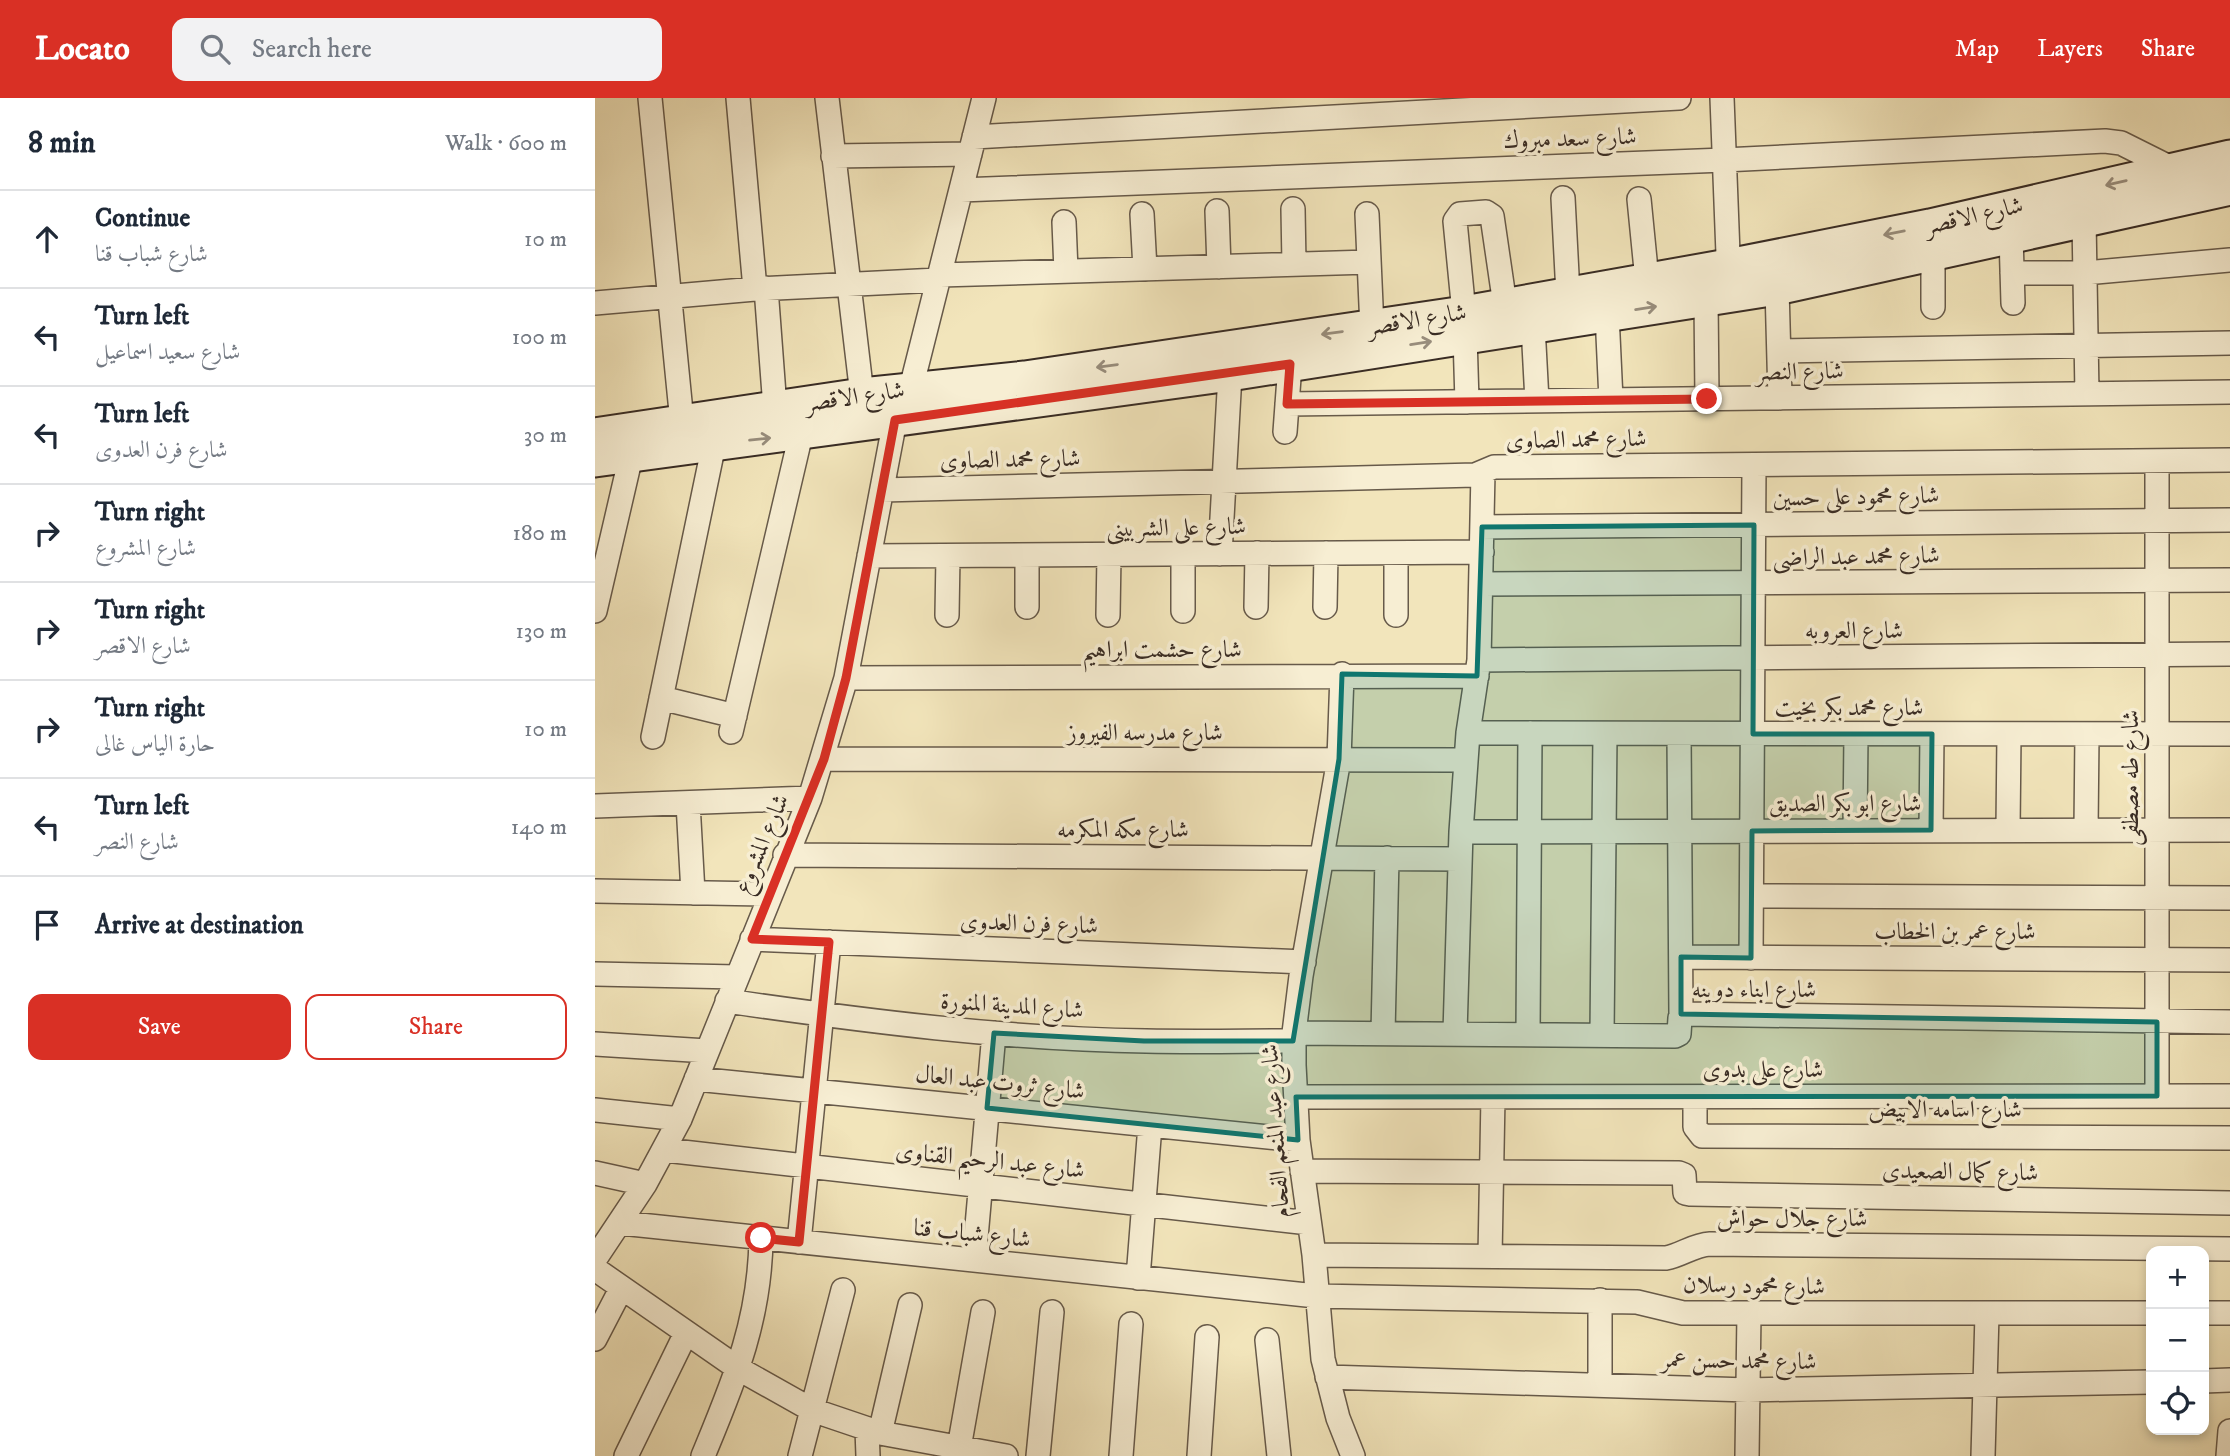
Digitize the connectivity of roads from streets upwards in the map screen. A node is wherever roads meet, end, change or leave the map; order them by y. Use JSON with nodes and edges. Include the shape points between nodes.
{"nodes":[{"id":1,"x":650,"y":98,"type":"edge"},
{"id":2,"x":738,"y":98,"type":"edge"},
{"id":3,"x":827,"y":98,"type":"edge"},
{"id":4,"x":984,"y":98,"type":"edge"},
{"id":5,"x":1679,"y":98,"type":"edge"},
{"id":6,"x":1721,"y":98,"type":"edge"},
{"id":7,"x":972,"y":146,"type":"junction"},
{"id":8,"x":834,"y":156,"type":"junction"},
{"id":9,"x":2230,"y":157,"type":"edge"},
{"id":10,"x":1724,"y":160,"type":"junction"},
{"id":11,"x":2175,"y":170,"type":"junction"},
{"id":12,"x":2230,"y":188,"type":"edge"},
{"id":13,"x":961,"y":190,"type":"junction"},
{"id":14,"x":1563,"y":198,"type":"dead end"},
{"id":15,"x":1639,"y":199,"type":"dead end"},
{"id":16,"x":1293,"y":209,"type":"dead end"},
{"id":17,"x":1217,"y":211,"type":"dead end"},
{"id":18,"x":1142,"y":214,"type":"dead end"},
{"id":19,"x":1367,"y":214,"type":"dead end"},
{"id":20,"x":2084,"y":220,"type":"junction"},
{"id":21,"x":1064,"y":222,"type":"dead end"},
{"id":22,"x":2011,"y":236,"type":"junction"},
{"id":23,"x":1933,"y":254,"type":"junction"},
{"id":24,"x":2230,"y":260,"type":"edge"},
{"id":25,"x":1369,"y":262,"type":"junction"},
{"id":26,"x":1294,"y":264,"type":"junction"},
{"id":27,"x":1219,"y":267,"type":"junction"},
{"id":28,"x":1146,"y":269,"type":"junction"},
{"id":29,"x":1066,"y":271,"type":"junction"},
{"id":30,"x":2012,"y":273,"type":"junction"},
{"id":31,"x":2085,"y":273,"type":"junction"},
{"id":32,"x":939,"y":278,"type":"junction"},
{"id":33,"x":1647,"y":281,"type":"junction"},
{"id":34,"x":849,"y":285,"type":"junction"},
{"id":35,"x":1721,"y":287,"type":"junction"},
{"id":36,"x":1777,"y":288,"type":"junction"},
{"id":37,"x":760,"y":289,"type":"junction"},
{"id":38,"x":1568,"y":294,"type":"junction"},
{"id":39,"x":670,"y":295,"type":"junction"},
{"id":40,"x":595,"y":303,"type":"edge"},
{"id":41,"x":2013,"y":303,"type":"dead end"},
{"id":42,"x":1505,"y":305,"type":"junction"},
{"id":43,"x":1933,"y":307,"type":"dead end"},
{"id":44,"x":1607,"y":314,"type":"junction"},
{"id":45,"x":1465,"y":324,"type":"junction"},
{"id":46,"x":1533,"y":326,"type":"junction"},
{"id":47,"x":1372,"y":328,"type":"junction"},
{"id":48,"x":2230,"y":343,"type":"edge"},
{"id":49,"x":2087,"y":346,"type":"junction"},
{"id":50,"x":1779,"y":351,"type":"junction"},
{"id":51,"x":1290,"y":364,"type":"junction"},
{"id":52,"x":1230,"y":374,"type":"junction"},
{"id":53,"x":911,"y":388,"type":"junction"},
{"id":54,"x":2230,"y":392,"type":"edge"},
{"id":55,"x":2087,"y":394,"type":"junction"},
{"id":56,"x":862,"y":395,"type":"junction"},
{"id":57,"x":1780,"y":398,"type":"junction"},
{"id":58,"x":1707,"y":399,"type":"junction"},
{"id":59,"x":1611,"y":400,"type":"junction"},
{"id":60,"x":1537,"y":401,"type":"junction"},
{"id":61,"x":1467,"y":402,"type":"junction"},
{"id":62,"x":1287,"y":404,"type":"junction"},
{"id":63,"x":775,"y":408,"type":"junction"},
{"id":64,"x":895,"y":420,"type":"junction"},
{"id":65,"x":682,"y":422,"type":"junction"},
{"id":66,"x":1285,"y":432,"type":"dead end"},
{"id":67,"x":595,"y":434,"type":"edge"},
{"id":68,"x":801,"y":434,"type":"junction"},
{"id":69,"x":714,"y":444,"type":"junction"},
{"id":70,"x":631,"y":456,"type":"junction"},
{"id":71,"x":595,"y":460,"type":"edge"},
{"id":72,"x":2230,"y":460,"type":"edge"},
{"id":73,"x":2157,"y":461,"type":"junction"},
{"id":74,"x":1754,"y":465,"type":"junction"},
{"id":75,"x":1483,"y":472,"type":"junction"},
{"id":76,"x":1224,"y":481,"type":"junction"},
{"id":77,"x":881,"y":490,"type":"junction"},
{"id":78,"x":2230,"y":520,"type":"edge"},
{"id":79,"x":2157,"y":521,"type":"junction"},
{"id":80,"x":1754,"y":525,"type":"junction"},
{"id":81,"x":1482,"y":527,"type":"junction"},
{"id":82,"x":1482,"y":552,"type":"junction"},
{"id":83,"x":1257,"y":553,"type":"junction"},
{"id":84,"x":1326,"y":553,"type":"junction"},
{"id":85,"x":1396,"y":553,"type":"junction"},
{"id":86,"x":1183,"y":554,"type":"junction"},
{"id":87,"x":1220,"y":554,"type":"junction"},
{"id":88,"x":1027,"y":555,"type":"junction"},
{"id":89,"x":1109,"y":555,"type":"junction"},
{"id":90,"x":869,"y":556,"type":"junction"},
{"id":91,"x":948,"y":556,"type":"junction"},
{"id":92,"x":2157,"y":580,"type":"junction"},
{"id":93,"x":2230,"y":580,"type":"edge"},
{"id":94,"x":1482,"y":584,"type":"junction"},
{"id":95,"x":1753,"y":584,"type":"junction"},
{"id":96,"x":1027,"y":607,"type":"dead end"},
{"id":97,"x":1256,"y":607,"type":"dead end"},
{"id":98,"x":1325,"y":607,"type":"dead end"},
{"id":99,"x":595,"y":611,"type":"edge"},
{"id":100,"x":1183,"y":611,"type":"dead end"},
{"id":101,"x":947,"y":615,"type":"dead end"},
{"id":102,"x":1108,"y":615,"type":"dead end"},
{"id":103,"x":1396,"y":615,"type":"dead end"},
{"id":104,"x":2230,"y":654,"type":"edge"},
{"id":105,"x":2157,"y":655,"type":"junction"},
{"id":106,"x":1753,"y":658,"type":"junction"},
{"id":107,"x":1478,"y":668,"type":"junction"},
{"id":108,"x":1342,"y":674,"type":"junction"},
{"id":109,"x":846,"y":678,"type":"junction"},
{"id":110,"x":661,"y":698,"type":"junction"},
{"id":111,"x":1468,"y":733,"type":"junction"},
{"id":112,"x":1530,"y":733,"type":"junction"},
{"id":113,"x":1605,"y":734,"type":"junction"},
{"id":114,"x":1679,"y":734,"type":"junction"},
{"id":115,"x":1753,"y":734,"type":"junction"},
{"id":116,"x":1856,"y":734,"type":"junction"},
{"id":117,"x":1932,"y":734,"type":"junction"},
{"id":118,"x":2009,"y":734,"type":"junction"},
{"id":119,"x":2087,"y":734,"type":"junction"},
{"id":120,"x":2157,"y":734,"type":"junction"},
{"id":121,"x":2230,"y":734,"type":"edge"},
{"id":122,"x":653,"y":737,"type":"dead end"},
{"id":123,"x":824,"y":759,"type":"junction"},
{"id":124,"x":1339,"y":759,"type":"junction"},
{"id":125,"x":1466,"y":760,"type":"junction"},
{"id":126,"x":810,"y":798,"type":"junction"},
{"id":127,"x":688,"y":803,"type":"junction"},
{"id":128,"x":595,"y":806,"type":"edge"},
{"id":129,"x":1931,"y":830,"type":"junction"},
{"id":130,"x":2008,"y":830,"type":"junction"},
{"id":131,"x":2086,"y":830,"type":"junction"},
{"id":132,"x":2157,"y":830,"type":"junction"},
{"id":133,"x":2230,"y":830,"type":"edge"},
{"id":134,"x":1603,"y":831,"type":"junction"},
{"id":135,"x":1679,"y":831,"type":"junction"},
{"id":136,"x":1752,"y":831,"type":"junction"},
{"id":137,"x":1855,"y":831,"type":"junction"},
{"id":138,"x":1461,"y":832,"type":"junction"},
{"id":139,"x":1529,"y":832,"type":"junction"},
{"id":140,"x":785,"y":855,"type":"junction"},
{"id":141,"x":1324,"y":858,"type":"junction"},
{"id":142,"x":1387,"y":858,"type":"junction"},
{"id":143,"x":1460,"y":859,"type":"junction"},
{"id":144,"x":595,"y":891,"type":"edge"},
{"id":145,"x":693,"y":893,"type":"junction"},
{"id":146,"x":770,"y":894,"type":"junction"},
{"id":147,"x":1752,"y":896,"type":"junction"},
{"id":148,"x":2157,"y":897,"type":"junction"},
{"id":149,"x":2230,"y":898,"type":"edge"},
{"id":150,"x":752,"y":939,"type":"junction"},
{"id":151,"x":829,"y":942,"type":"junction"},
{"id":152,"x":1681,"y":957,"type":"junction"},
{"id":153,"x":1751,"y":958,"type":"junction"},
{"id":154,"x":2157,"y":960,"type":"junction"},
{"id":155,"x":2230,"y":960,"type":"edge"},
{"id":156,"x":1304,"y":961,"type":"junction"},
{"id":157,"x":595,"y":974,"type":"edge"},
{"id":158,"x":737,"y":977,"type":"junction"},
{"id":159,"x":727,"y":1001,"type":"junction"},
{"id":160,"x":822,"y":1015,"type":"junction"},
{"id":161,"x":1681,"y":1015,"type":"junction"},
{"id":162,"x":2230,"y":1021,"type":"edge"},
{"id":163,"x":2157,"y":1022,"type":"junction"},
{"id":164,"x":994,"y":1033,"type":"junction"},
{"id":165,"x":1383,"y":1033,"type":"junction"},
{"id":166,"x":1455,"y":1033,"type":"junction"},
{"id":167,"x":1528,"y":1034,"type":"junction"},
{"id":168,"x":1602,"y":1034,"type":"junction"},
{"id":169,"x":1295,"y":1037,"type":"junction"},
{"id":170,"x":595,"y":1044,"type":"edge"},
{"id":171,"x":707,"y":1051,"type":"junction"},
{"id":172,"x":696,"y":1079,"type":"junction"},
{"id":173,"x":814,"y":1091,"type":"junction"},
{"id":174,"x":2157,"y":1096,"type":"junction"},
{"id":175,"x":2230,"y":1096,"type":"edge"},
{"id":176,"x":1296,"y":1097,"type":"junction"},
{"id":177,"x":1493,"y":1097,"type":"junction"},
{"id":178,"x":1695,"y":1097,"type":"junction"},
{"id":179,"x":987,"y":1108,"type":"junction"},
{"id":180,"x":595,"y":1110,"type":"edge"},
{"id":181,"x":680,"y":1119,"type":"junction"},
{"id":182,"x":1150,"y":1125,"type":"junction"},
{"id":183,"x":2230,"y":1138,"type":"edge"},
{"id":184,"x":1298,"y":1140,"type":"junction"},
{"id":185,"x":665,"y":1150,"type":"junction"},
{"id":186,"x":807,"y":1167,"type":"junction"},
{"id":187,"x":1302,"y":1171,"type":"junction"},
{"id":188,"x":1492,"y":1172,"type":"junction"},
{"id":189,"x":595,"y":1173,"type":"edge"},
{"id":190,"x":645,"y":1184,"type":"junction"},
{"id":191,"x":980,"y":1186,"type":"junction"},
{"id":192,"x":2230,"y":1203,"type":"edge"},
{"id":193,"x":1144,"y":1204,"type":"junction"},
{"id":194,"x":621,"y":1223,"type":"junction"},
{"id":195,"x":1309,"y":1223,"type":"junction"},
{"id":196,"x":761,"y":1238,"type":"junction"},
{"id":197,"x":799,"y":1242,"type":"junction"},
{"id":198,"x":2230,"y":1249,"type":"edge"},
{"id":199,"x":1314,"y":1255,"type":"junction"},
{"id":200,"x":1490,"y":1256,"type":"junction"},
{"id":201,"x":595,"y":1259,"type":"edge"},
{"id":202,"x":974,"y":1260,"type":"junction"},
{"id":203,"x":595,"y":1269,"type":"edge"},
{"id":204,"x":1138,"y":1278,"type":"junction"},
{"id":205,"x":621,"y":1289,"type":"junction"},
{"id":206,"x":843,"y":1290,"type":"dead end"},
{"id":207,"x":1316,"y":1296,"type":"junction"},
{"id":208,"x":1600,"y":1300,"type":"junction"},
{"id":209,"x":910,"y":1305,"type":"dead end"},
{"id":210,"x":983,"y":1312,"type":"dead end"},
{"id":211,"x":1052,"y":1312,"type":"dead end"},
{"id":212,"x":1749,"y":1313,"type":"junction"},
{"id":213,"x":2146,"y":1313,"type":"edge"},
{"id":214,"x":2209,"y":1313,"type":"edge"},
{"id":215,"x":2230,"y":1313,"type":"edge"},
{"id":216,"x":1987,"y":1314,"type":"junction"},
{"id":217,"x":1131,"y":1324,"type":"dead end"},
{"id":218,"x":686,"y":1332,"type":"junction"},
{"id":219,"x":1207,"y":1337,"type":"dead end"},
{"id":220,"x":595,"y":1339,"type":"edge"},
{"id":221,"x":1267,"y":1340,"type":"dead end"},
{"id":222,"x":740,"y":1369,"type":"junction"},
{"id":223,"x":1327,"y":1377,"type":"junction"},
{"id":224,"x":2230,"y":1380,"type":"edge"},
{"id":225,"x":2209,"y":1381,"type":"edge"},
{"id":226,"x":2146,"y":1382,"type":"edge"},
{"id":227,"x":1600,"y":1383,"type":"junction"},
{"id":228,"x":1985,"y":1387,"type":"junction"},
{"id":229,"x":1748,"y":1390,"type":"junction"},
{"id":230,"x":811,"y":1410,"type":"junction"},
{"id":231,"x":2230,"y":1430,"type":"edge"},
{"id":232,"x":874,"y":1431,"type":"junction"},
{"id":233,"x":950,"y":1450,"type":"edge"},
{"id":234,"x":626,"y":1456,"type":"edge"},
{"id":235,"x":703,"y":1456,"type":"edge"},
{"id":236,"x":800,"y":1456,"type":"edge"},
{"id":237,"x":868,"y":1456,"type":"edge"},
{"id":238,"x":1006,"y":1456,"type":"edge"},
{"id":239,"x":1038,"y":1456,"type":"edge"},
{"id":240,"x":1121,"y":1456,"type":"edge"},
{"id":241,"x":1199,"y":1456,"type":"edge"},
{"id":242,"x":1279,"y":1456,"type":"edge"},
{"id":243,"x":1353,"y":1456,"type":"edge"},
{"id":244,"x":1747,"y":1456,"type":"edge"},
{"id":245,"x":1983,"y":1456,"type":"edge"},
{"id":246,"x":2228,"y":1456,"type":"edge"}],
"edges":[{"from":1,"to":39,"type":"street"},
{"from":2,"to":37,"type":"street"},
{"from":3,"to":8,"type":"street"},
{"from":4,"to":7,"type":"street"},
{"from":5,"to":7,"type":"street"},
{"from":6,"to":10,"type":"street"},
{"from":7,"to":8,"type":"street"},
{"from":7,"to":13,"type":"street"},
{"from":8,"to":34,"type":"street"},
{"from":9,"to":11,"type":"street","name":"شارع الاقصر"},
{"from":10,"to":11,"type":"street","name":"شارع سعد مبروك","via":[[2114,141]]},
{"from":10,"to":13,"type":"street","name":"شارع سعد مبروك"},
{"from":10,"to":35,"type":"street"},
{"from":11,"to":35,"type":"street","name":"شارع الاقصر","one_way":true,"via":[[1930,226]]},
{"from":12,"to":20,"type":"street","name":"شارع الاقصر"},
{"from":13,"to":32,"type":"street"},
{"from":14,"to":38,"type":"street"},
{"from":15,"to":33,"type":"street"},
{"from":16,"to":26,"type":"street"},
{"from":17,"to":27,"type":"street"},
{"from":18,"to":28,"type":"street"},
{"from":19,"to":25,"type":"street"},
{"from":20,"to":22,"type":"street","name":"شارع الاقصر"},
{"from":20,"to":31,"type":"street"},
{"from":21,"to":29,"type":"street"},
{"from":22,"to":23,"type":"street","name":"شارع الاقصر"},
{"from":22,"to":30,"type":"street"},
{"from":23,"to":36,"type":"street","name":"شارع الاقصر"},
{"from":23,"to":43,"type":"street"},
{"from":24,"to":31,"type":"street"},
{"from":25,"to":26,"type":"street"},
{"from":25,"to":47,"type":"street"},
{"from":26,"to":27,"type":"street"},
{"from":27,"to":28,"type":"street"},
{"from":28,"to":29,"type":"street"},
{"from":29,"to":32,"type":"street"},
{"from":30,"to":31,"type":"street"},
{"from":30,"to":41,"type":"street"},
{"from":31,"to":49,"type":"street"},
{"from":32,"to":34,"type":"street"},
{"from":32,"to":53,"type":"street"},
{"from":33,"to":35,"type":"street","name":"شارع الاقصر"},
{"from":33,"to":38,"type":"street","name":"شارع الاقصر"},
{"from":34,"to":37,"type":"street"},
{"from":34,"to":56,"type":"street"},
{"from":35,"to":36,"type":"street","name":"شارع الاقصر"},
{"from":44,"to":35,"type":"street","name":"شارع الاقصر","one_way":true},
{"from":35,"to":58,"type":"street"},
{"from":36,"to":50,"type":"street"},
{"from":37,"to":39,"type":"street"},
{"from":37,"to":63,"type":"street"},
{"from":38,"to":42,"type":"street","name":"شارع الاقصر"},
{"from":39,"to":40,"type":"street"},
{"from":39,"to":65,"type":"street"},
{"from":42,"to":45,"type":"street","name":"شارع الاقصر"},
{"from":42,"to":45,"type":"street","via":[[1492,216],[1486,212],[1459,214],[1455,221]]},
{"from":44,"to":46,"type":"street","name":"شارع الاقصر"},
{"from":44,"to":59,"type":"street"},
{"from":45,"to":46,"type":"street","name":"شارع الاقصر"},
{"from":45,"to":47,"type":"street","name":"شارع الاقصر"},
{"from":51,"to":45,"type":"street","name":"شارع الاقصر","one_way":true},
{"from":45,"to":61,"type":"street"},
{"from":46,"to":60,"type":"street"},
{"from":47,"to":53,"type":"street","name":"شارع الاقصر","one_way":true,"via":[[1025,378]]},
{"from":48,"to":49,"type":"street"},
{"from":49,"to":50,"type":"street"},
{"from":49,"to":55,"type":"street"},
{"from":50,"to":57,"type":"street"},
{"from":51,"to":52,"type":"street","name":"شارع الاقصر"},
{"from":51,"to":62,"type":"street"},
{"from":52,"to":64,"type":"street","name":"شارع الاقصر"},
{"from":52,"to":76,"type":"street"},
{"from":53,"to":56,"type":"street","name":"شارع الاقصر"},
{"from":54,"to":55,"type":"street","name":"شارع النصر"},
{"from":55,"to":57,"type":"street","name":"شارع النصر"},
{"from":56,"to":63,"type":"street","name":"شارع الاقصر"},
{"from":57,"to":58,"type":"street","name":"شارع النصر"},
{"from":58,"to":59,"type":"street","name":"شارع النصر"},
{"from":59,"to":60,"type":"street","name":"شارع النصر"},
{"from":60,"to":61,"type":"street","name":"شارع النصر"},
{"from":61,"to":62,"type":"street","name":"شارع النصر"},
{"from":62,"to":66,"type":"street"},
{"from":63,"to":65,"type":"street","name":"شارع الاقصر"},
{"from":64,"to":68,"type":"street","name":"شارع الاقصر"},
{"from":64,"to":77,"type":"street","name":"شارع المشروع"},
{"from":65,"to":67,"type":"street","name":"شارع الاقصر"},
{"from":69,"to":68,"type":"street","name":"شارع الاقصر","one_way":true},
{"from":68,"to":110,"type":"street","via":[[733,724]]},
{"from":69,"to":70,"type":"street","name":"شارع الاقصر"},
{"from":69,"to":110,"type":"street"},
{"from":70,"to":71,"type":"street","name":"شارع الاقصر"},
{"from":70,"to":99,"type":"street"},
{"from":72,"to":73,"type":"street","name":"شارع محمد الصاوى"},
{"from":73,"to":74,"type":"street","name":"شارع محمد الصاوى"},
{"from":73,"to":79,"type":"street","name":"شارع طه مصطفى"},
{"from":74,"to":75,"type":"street","name":"شارع محمد الصاوى","via":[[1494,467]]},
{"from":74,"to":80,"type":"street"},
{"from":75,"to":76,"type":"street","name":"شارع محمد الصاوى"},
{"from":75,"to":81,"type":"street"},
{"from":76,"to":77,"type":"street","name":"شارع محمد الصاوى"},
{"from":76,"to":87,"type":"street"},
{"from":77,"to":90,"type":"street","name":"شارع المشروع"},
{"from":78,"to":79,"type":"street","name":"شارع محمود على حسين"},
{"from":79,"to":80,"type":"street","name":"شارع محمود على حسين"},
{"from":79,"to":92,"type":"street","name":"شارع طه مصطفى"},
{"from":80,"to":81,"type":"street","name":"شارع محمود على حسين"},
{"from":80,"to":95,"type":"street"},
{"from":81,"to":82,"type":"street"},
{"from":82,"to":85,"type":"street","name":"شارع على الشربينى"},
{"from":82,"to":94,"type":"street"},
{"from":83,"to":84,"type":"street","name":"شارع على الشربينى"},
{"from":83,"to":87,"type":"street","name":"شارع على الشربينى"},
{"from":83,"to":97,"type":"street"},
{"from":84,"to":85,"type":"street","name":"شارع على الشربينى"},
{"from":84,"to":98,"type":"street"},
{"from":85,"to":103,"type":"street"},
{"from":86,"to":87,"type":"street","name":"شارع على الشربينى"},
{"from":86,"to":89,"type":"street","name":"شارع على الشربينى"},
{"from":86,"to":100,"type":"street"},
{"from":88,"to":89,"type":"street","name":"شارع على الشربينى"},
{"from":88,"to":91,"type":"street","name":"شارع على الشربينى"},
{"from":88,"to":96,"type":"street"},
{"from":89,"to":102,"type":"street"},
{"from":90,"to":91,"type":"street","name":"شارع على الشربينى"},
{"from":90,"to":109,"type":"street","name":"شارع المشروع"},
{"from":91,"to":101,"type":"street"},
{"from":92,"to":93,"type":"street","name":"شارع محمد عبد الراضى"},
{"from":92,"to":95,"type":"street","name":"شارع محمد عبد الراضى"},
{"from":92,"to":105,"type":"street","name":"شارع طه مصطفى"},
{"from":94,"to":95,"type":"street","name":"شارع محمد عبد الراضى"},
{"from":94,"to":107,"type":"street"},
{"from":95,"to":106,"type":"street"},
{"from":104,"to":105,"type":"street","name":"شارع العروبه"},
{"from":105,"to":106,"type":"street","name":"شارع العروبه"},
{"from":105,"to":120,"type":"street","name":"شارع طه مصطفى"},
{"from":106,"to":107,"type":"street","name":"شارع العروبه"},
{"from":106,"to":115,"type":"street"},
{"from":107,"to":108,"type":"street","name":"شارع حشمت ابراهيم"},
{"from":107,"to":111,"type":"street"},
{"from":108,"to":109,"type":"street","name":"شارع حشمت ابراهيم"},
{"from":108,"to":124,"type":"street","name":"شارع عبد المنعم الفحام"},
{"from":109,"to":123,"type":"street","name":"شارع المشروع"},
{"from":110,"to":122,"type":"street"},
{"from":111,"to":112,"type":"street","name":"شارع محمد بكر بخيت"},
{"from":111,"to":125,"type":"street"},
{"from":112,"to":113,"type":"street","name":"شارع محمد بكر بخيت"},
{"from":112,"to":139,"type":"street"},
{"from":113,"to":114,"type":"street","name":"شارع محمد بكر بخيت"},
{"from":113,"to":134,"type":"street"},
{"from":114,"to":115,"type":"street","name":"شارع محمد بكر بخيت"},
{"from":114,"to":135,"type":"street"},
{"from":115,"to":116,"type":"street","name":"شارع محمد بكر بخيت"},
{"from":115,"to":136,"type":"street"},
{"from":116,"to":117,"type":"street","name":"شارع محمد بكر بخيت"},
{"from":116,"to":137,"type":"street"},
{"from":117,"to":118,"type":"street","name":"شارع محمد بكر بخيت"},
{"from":117,"to":129,"type":"street"},
{"from":118,"to":119,"type":"street","name":"شارع محمد بكر بخيت"},
{"from":118,"to":130,"type":"street"},
{"from":119,"to":120,"type":"street","name":"شارع محمد بكر بخيت"},
{"from":119,"to":131,"type":"street"},
{"from":120,"to":121,"type":"street","name":"شارع محمد بكر بخيت"},
{"from":120,"to":132,"type":"street","name":"شارع طه مصطفى"},
{"from":123,"to":124,"type":"street","name":"شارع مدرسه الفيروز"},
{"from":123,"to":126,"type":"street","name":"شارع المشروع"},
{"from":124,"to":125,"type":"street","name":"شارع مدرسه الفيروز"},
{"from":124,"to":141,"type":"street","name":"شارع عبد المنعم الفحام"},
{"from":125,"to":138,"type":"street"},
{"from":126,"to":127,"type":"street"},
{"from":126,"to":140,"type":"street","name":"شارع المشروع"},
{"from":127,"to":128,"type":"street"},
{"from":127,"to":145,"type":"street"},
{"from":129,"to":130,"type":"street","name":"شارع ابو بكر الصديق"},
{"from":129,"to":137,"type":"street","name":"شارع ابو بكر الصديق"},
{"from":130,"to":131,"type":"street","name":"شارع ابو بكر الصديق"},
{"from":131,"to":132,"type":"street","name":"شارع ابو بكر الصديق"},
{"from":132,"to":133,"type":"street","name":"شارع ابو بكر الصديق"},
{"from":132,"to":148,"type":"street","name":"شارع طه مصطفى"},
{"from":134,"to":135,"type":"street","name":"شارع ابو بكر الصديق"},
{"from":134,"to":139,"type":"street","name":"شارع ابو بكر الصديق"},
{"from":134,"to":168,"type":"street"},
{"from":135,"to":136,"type":"street","name":"شارع ابو بكر الصديق"},
{"from":135,"to":152,"type":"street"},
{"from":136,"to":137,"type":"street","name":"شارع ابو بكر الصديق"},
{"from":136,"to":147,"type":"street"},
{"from":138,"to":139,"type":"street","name":"شارع ابو بكر الصديق"},
{"from":138,"to":143,"type":"street"},
{"from":139,"to":167,"type":"street"},
{"from":140,"to":141,"type":"street","name":"شارع مكه المكرمه"},
{"from":140,"to":146,"type":"street","name":"شارع المشروع"},
{"from":141,"to":142,"type":"street","name":"شارع مكه المكرمه"},
{"from":141,"to":156,"type":"street","name":"شارع عبد المنعم الفحام"},
{"from":142,"to":143,"type":"street","name":"شارع مكه المكرمه"},
{"from":142,"to":165,"type":"street"},
{"from":143,"to":166,"type":"street"},
{"from":144,"to":145,"type":"street"},
{"from":145,"to":146,"type":"street"},
{"from":146,"to":150,"type":"street","name":"شارع المشروع"},
{"from":147,"to":148,"type":"street"},
{"from":147,"to":153,"type":"street"},
{"from":148,"to":149,"type":"street"},
{"from":148,"to":154,"type":"street","name":"شارع طه مصطفى"},
{"from":150,"to":151,"type":"street","name":"شارع فرن العدوى"},
{"from":150,"to":158,"type":"street","name":"شارع المشروع"},
{"from":151,"to":156,"type":"street","name":"شارع فرن العدوى"},
{"from":151,"to":160,"type":"street"},
{"from":152,"to":153,"type":"street","name":"شارع عمر بن الخطاب"},
{"from":152,"to":161,"type":"street"},
{"from":153,"to":154,"type":"street","name":"شارع عمر بن الخطاب"},
{"from":154,"to":155,"type":"street","name":"شارع عمر بن الخطاب"},
{"from":154,"to":163,"type":"street","name":"شارع طه مصطفى"},
{"from":156,"to":169,"type":"street","name":"شارع عبد المنعم الفحام"},
{"from":157,"to":158,"type":"street"},
{"from":158,"to":159,"type":"street","name":"شارع المشروع"},
{"from":159,"to":160,"type":"street","name":"شارع المدينة المنورة"},
{"from":159,"to":171,"type":"street","name":"شارع المشروع"},
{"from":160,"to":164,"type":"street","name":"شارع المدينة المنورة"},
{"from":160,"to":173,"type":"street"},
{"from":161,"to":163,"type":"street","name":"شارع ابناء دوينه"},
{"from":161,"to":168,"type":"street","name":"شارع ابناء دوينه","via":[[1675,1036]]},
{"from":162,"to":163,"type":"street","name":"شارع ابناء دوينه"},
{"from":163,"to":174,"type":"street","name":"شارع طه مصطفى"},
{"from":164,"to":169,"type":"street","name":"شارع المدينة المنورة","via":[[1144,1041]]},
{"from":164,"to":179,"type":"street"},
{"from":165,"to":166,"type":"street","name":"شارع ابناء دوينه"},
{"from":165,"to":169,"type":"street","name":"شارع ابناء دوينه"},
{"from":166,"to":167,"type":"street","name":"شارع ابناء دوينه"},
{"from":167,"to":168,"type":"street","name":"شارع ابناء دوينه"},
{"from":169,"to":176,"type":"street","name":"شارع عبد المنعم الفحام"},
{"from":170,"to":171,"type":"street"},
{"from":171,"to":172,"type":"street","name":"شارع المشروع"},
{"from":172,"to":173,"type":"street","name":"شارع ثروت عبد العال"},
{"from":172,"to":181,"type":"street","name":"شارع المشروع"},
{"from":173,"to":179,"type":"street","name":"شارع ثروت عبد العال"},
{"from":173,"to":186,"type":"street"},
{"from":174,"to":175,"type":"street","name":"شارع على بدوى"},
{"from":174,"to":178,"type":"street","name":"شارع على بدوى"},
{"from":176,"to":177,"type":"street","name":"شارع على بدوى"},
{"from":176,"to":184,"type":"street","name":"شارع عبد المنعم الفحام"},
{"from":177,"to":178,"type":"street","name":"شارع على بدوى"},
{"from":177,"to":188,"type":"street"},
{"from":178,"to":183,"type":"street","name":"شارع اسامه الابيض","via":[[1695,1127],[1702,1136]]},
{"from":179,"to":182,"type":"street","name":"شارع ثروت عبد العال"},
{"from":179,"to":191,"type":"street"},
{"from":180,"to":181,"type":"street"},
{"from":181,"to":185,"type":"street","name":"شارع المشروع"},
{"from":182,"to":184,"type":"street","name":"شارع ثروت عبد العال"},
{"from":182,"to":193,"type":"street"},
{"from":184,"to":187,"type":"street","name":"شارع عبد المنعم الفحام"},
{"from":185,"to":186,"type":"street","name":"شارع عبد الرحيم القناوى"},
{"from":185,"to":190,"type":"street","name":"شارع المشروع"},
{"from":186,"to":191,"type":"street","name":"شارع عبد الرحيم القناوى"},
{"from":186,"to":197,"type":"street"},
{"from":187,"to":188,"type":"street"},
{"from":187,"to":195,"type":"street","name":"شارع عبد المنعم الفحام"},
{"from":188,"to":192,"type":"street","name":"شارع كمال الصعيدى","via":[[1679,1173],[1684,1175],[1685,1193],[1690,1194]]},
{"from":188,"to":200,"type":"street"},
{"from":189,"to":190,"type":"street"},
{"from":190,"to":194,"type":"street","name":"شارع المشروع"},
{"from":191,"to":193,"type":"street","name":"شارع عبد الرحيم القناوى"},
{"from":191,"to":202,"type":"street"},
{"from":193,"to":195,"type":"street","name":"شارع عبد الرحيم القناوى"},
{"from":193,"to":204,"type":"street"},
{"from":194,"to":196,"type":"street","name":"شارع شباب قنا"},
{"from":194,"to":201,"type":"street","name":"شارع المشروع"},
{"from":195,"to":199,"type":"street","name":"شارع عبد المنعم الفحام"},
{"from":196,"to":197,"type":"street","name":"شارع شباب قنا"},
{"from":196,"to":222,"type":"street","via":[[757,1305]]},
{"from":197,"to":202,"type":"street","name":"شارع شباب قنا"},
{"from":198,"to":200,"type":"street","name":"شارع جلال حواش","via":[[1710,1244],[1666,1258]]},
{"from":199,"to":200,"type":"street","name":"شارع جلال حواش"},
{"from":199,"to":207,"type":"street","name":"شارع عبد المنعم الفحام"},
{"from":202,"to":204,"type":"street","name":"شارع شباب قنا"},
{"from":203,"to":205,"type":"street"},
{"from":204,"to":207,"type":"street","name":"شارع شباب قنا"},
{"from":205,"to":218,"type":"street"},
{"from":205,"to":220,"type":"street"},
{"from":206,"to":230,"type":"street"},
{"from":207,"to":208,"type":"street","name":"شارع محمود رسلان"},
{"from":207,"to":223,"type":"street","name":"شارع عبد المنعم الفحام"},
{"from":208,"to":212,"type":"street","name":"شارع محمود رسلان","via":[[1649,1304],[1683,1313]]},
{"from":208,"to":227,"type":"street"},
{"from":209,"to":232,"type":"street"},
{"from":210,"to":233,"type":"street"},
{"from":211,"to":239,"type":"street"},
{"from":212,"to":216,"type":"street","name":"شارع محمود رسلان"},
{"from":212,"to":229,"type":"street"},
{"from":213,"to":216,"type":"street","name":"شارع محمود رسلان"},
{"from":214,"to":215,"type":"street"},
{"from":216,"to":228,"type":"street"},
{"from":217,"to":240,"type":"street"},
{"from":218,"to":222,"type":"street"},
{"from":218,"to":234,"type":"street"},
{"from":219,"to":241,"type":"street"},
{"from":221,"to":242,"type":"street"},
{"from":222,"to":230,"type":"street"},
{"from":222,"to":235,"type":"street"},
{"from":223,"to":227,"type":"street","name":"شارع محمد حسن عمر"},
{"from":223,"to":243,"type":"street","name":"شارع عبد المنعم الفحام"},
{"from":224,"to":225,"type":"street"},
{"from":226,"to":228,"type":"street","name":"شارع محمد حسن عمر"},
{"from":227,"to":229,"type":"street","name":"شارع محمد حسن عمر"},
{"from":228,"to":229,"type":"street","name":"شارع محمد حسن عمر"},
{"from":228,"to":245,"type":"street"},
{"from":229,"to":244,"type":"street"},
{"from":230,"to":232,"type":"street"},
{"from":230,"to":236,"type":"street"},
{"from":231,"to":246,"type":"street"},
{"from":232,"to":233,"type":"street"},
{"from":232,"to":237,"type":"street"},
{"from":233,"to":238,"type":"street"}]}
